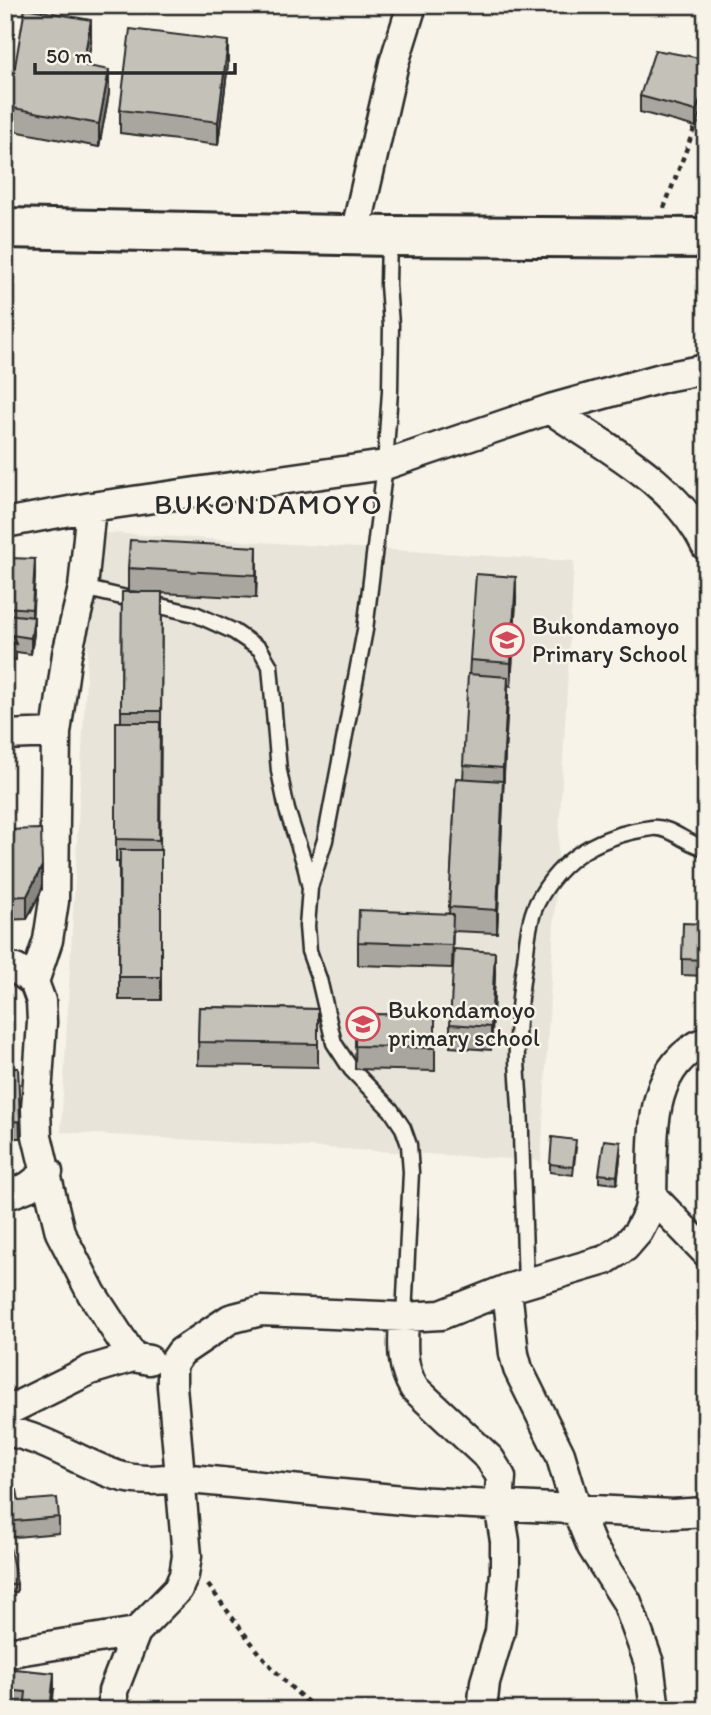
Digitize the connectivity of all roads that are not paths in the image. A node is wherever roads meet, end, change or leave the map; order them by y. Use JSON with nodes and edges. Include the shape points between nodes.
{"nodes":[{"id":1,"x":412,"y":5,"type":"edge"},
{"id":2,"x":5,"y":228,"type":"edge"},
{"id":3,"x":372,"y":235,"type":"junction"},
{"id":4,"x":706,"y":238,"type":"edge"},
{"id":5,"x":706,"y":369,"type":"edge"},
{"id":6,"x":551,"y":409,"type":"junction"},
{"id":7,"x":385,"y":465,"type":"junction"},
{"id":8,"x":91,"y":507,"type":"junction"},
{"id":9,"x":5,"y":523,"type":"edge"},
{"id":10,"x":706,"y":546,"type":"edge"},
{"id":11,"x":83,"y":588,"type":"junction"},
{"id":12,"x":56,"y":733,"type":"junction"},
{"id":13,"x":5,"y":735,"type":"edge"},
{"id":14,"x":706,"y":848,"type":"edge"},
{"id":15,"x":310,"y":888,"type":"junction"},
{"id":16,"x":5,"y":967,"type":"edge"},
{"id":17,"x":34,"y":982,"type":"junction"},
{"id":18,"x":706,"y":1041,"type":"edge"},
{"id":19,"x":48,"y":1172,"type":"junction"},
{"id":20,"x":5,"y":1196,"type":"edge"},
{"id":21,"x":652,"y":1196,"type":"junction"},
{"id":22,"x":706,"y":1252,"type":"edge"},
{"id":23,"x":517,"y":1286,"type":"junction"},
{"id":24,"x":404,"y":1317,"type":"junction"},
{"id":25,"x":133,"y":1357,"type":"junction"},
{"id":26,"x":172,"y":1365,"type":"junction"},
{"id":27,"x":5,"y":1412,"type":"edge"},
{"id":28,"x":5,"y":1431,"type":"edge"},
{"id":29,"x":180,"y":1478,"type":"junction"},
{"id":30,"x":499,"y":1505,"type":"junction"},
{"id":31,"x":576,"y":1508,"type":"junction"},
{"id":32,"x":706,"y":1512,"type":"edge"},
{"id":33,"x":136,"y":1632,"type":"junction"},
{"id":34,"x":5,"y":1653,"type":"edge"},
{"id":35,"x":114,"y":1709,"type":"edge"},
{"id":36,"x":482,"y":1710,"type":"edge"},
{"id":37,"x":655,"y":1710,"type":"edge"}],
"edges":[{"from":1,"to":3,"type":"street","via":[[394,62]]},
{"from":2,"to":3,"type":"main road"},
{"from":3,"to":4,"type":"main road"},
{"from":3,"to":7,"type":"lane","via":[[388,285],[391,325]]},
{"from":5,"to":6,"type":"street"},
{"from":6,"to":7,"type":"street"},
{"from":6,"to":10,"type":"street","via":[[678,502]]},
{"from":7,"to":8,"type":"street"},
{"from":7,"to":15,"type":"lane","via":[[366,630],[327,829]]},
{"from":8,"to":9,"type":"street"},
{"from":8,"to":11,"type":"street"},
{"from":11,"to":12,"type":"street"},
{"from":11,"to":15,"type":"lane","via":[[195,614],[260,649],[270,666],[287,810]]},
{"from":12,"to":13,"type":"street"},
{"from":12,"to":17,"type":"street","via":[[54,901],[48,940]]},
{"from":14,"to":23,"type":"lane","via":[[655,827],[592,845],[573,856],[536,905],[523,975],[517,1058]]},
{"from":15,"to":24,"type":"lane","via":[[309,951],[334,1042],[352,1069],[391,1110],[409,1145]]},
{"from":16,"to":17,"type":"street"},
{"from":17,"to":19,"type":"street","via":[[42,1022],[37,1136]]},
{"from":18,"to":21,"type":"street","via":[[671,1069],[658,1095]]},
{"from":19,"to":20,"type":"street"},
{"from":19,"to":25,"type":"street","via":[[60,1231],[73,1261]]},
{"from":21,"to":22,"type":"street"},
{"from":21,"to":23,"type":"street","via":[[648,1213],[625,1247],[605,1261]]},
{"from":23,"to":24,"type":"street","via":[[441,1315]]},
{"from":23,"to":31,"type":"street","via":[[514,1354],[560,1454]]},
{"from":24,"to":26,"type":"street","via":[[245,1314],[181,1352]]},
{"from":24,"to":30,"type":"street","via":[[402,1357],[407,1376],[498,1470]]},
{"from":25,"to":26,"type":"street"},
{"from":25,"to":27,"type":"street","via":[[90,1370]]},
{"from":26,"to":29,"type":"street"},
{"from":28,"to":29,"type":"street","via":[[59,1448],[117,1476],[143,1481]]},
{"from":29,"to":30,"type":"street"},
{"from":29,"to":33,"type":"street","via":[[187,1556],[184,1575],[178,1589]]},
{"from":30,"to":31,"type":"street"},
{"from":30,"to":36,"type":"street","via":[[505,1572],[500,1632]]},
{"from":31,"to":32,"type":"street"},
{"from":31,"to":37,"type":"street","via":[[596,1555],[628,1602],[649,1663]]},
{"from":33,"to":34,"type":"street"},
{"from":33,"to":35,"type":"street","via":[[113,1692]]}]}
